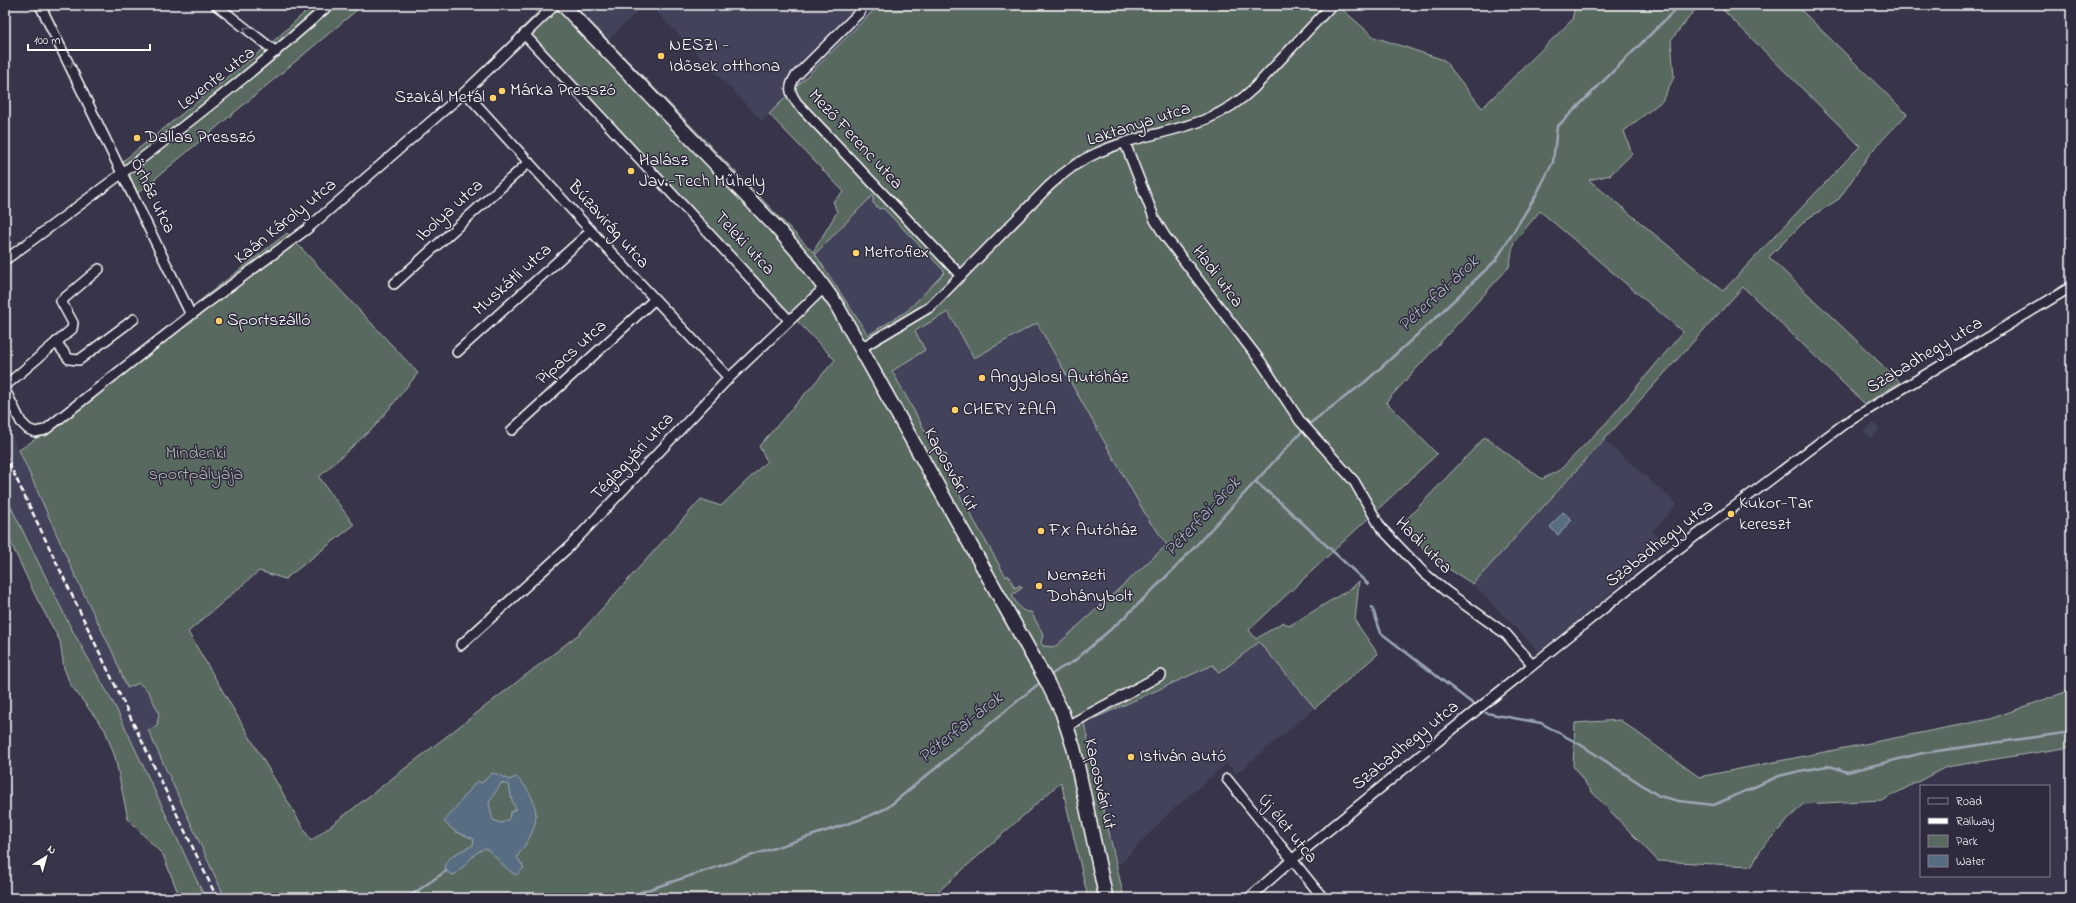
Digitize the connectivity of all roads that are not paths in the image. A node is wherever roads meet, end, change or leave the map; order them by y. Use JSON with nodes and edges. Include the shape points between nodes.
{"nodes":[{"id":1,"x":40,"y":5,"type":"edge"},
{"id":2,"x":216,"y":5,"type":"edge"},
{"id":3,"x":329,"y":5,"type":"edge"},
{"id":4,"x":555,"y":5,"type":"edge"},
{"id":5,"x":563,"y":5,"type":"edge"},
{"id":6,"x":862,"y":5,"type":"edge"},
{"id":7,"x":1332,"y":5,"type":"edge"},
{"id":8,"x":524,"y":34,"type":"junction"},
{"id":9,"x":276,"y":52,"type":"junction"},
{"id":10,"x":465,"y":92,"type":"junction"},
{"id":11,"x":1124,"y":143,"type":"junction"},
{"id":12,"x":529,"y":162,"type":"junction"},
{"id":13,"x":123,"y":174,"type":"junction"},
{"id":14,"x":591,"y":231,"type":"junction"},
{"id":15,"x":5,"y":260,"type":"edge"},
{"id":16,"x":99,"y":270,"type":"dead end"},
{"id":17,"x":961,"y":276,"type":"junction"},
{"id":18,"x":394,"y":284,"type":"dead end"},
{"id":19,"x":2071,"y":286,"type":"edge"},
{"id":20,"x":825,"y":287,"type":"junction"},
{"id":21,"x":655,"y":299,"type":"junction"},
{"id":22,"x":191,"y":315,"type":"junction"},
{"id":23,"x":134,"y":319,"type":"dead end"},
{"id":24,"x":789,"y":320,"type":"junction"},
{"id":25,"x":56,"y":342,"type":"junction"},
{"id":26,"x":861,"y":348,"type":"junction"},
{"id":27,"x":457,"y":352,"type":"dead end"},
{"id":28,"x":729,"y":378,"type":"junction"},
{"id":29,"x":5,"y":386,"type":"edge"},
{"id":30,"x":5,"y":390,"type":"edge"},
{"id":31,"x":512,"y":430,"type":"dead end"},
{"id":32,"x":461,"y":645,"type":"dead end"},
{"id":33,"x":1533,"y":665,"type":"junction"},
{"id":34,"x":1161,"y":675,"type":"dead end"},
{"id":35,"x":1067,"y":726,"type":"junction"},
{"id":36,"x":1227,"y":779,"type":"dead end"},
{"id":37,"x":1292,"y":860,"type":"junction"},
{"id":38,"x":1106,"y":898,"type":"edge"},
{"id":39,"x":1249,"y":898,"type":"edge"},
{"id":40,"x":1323,"y":898,"type":"edge"}],
"edges":[{"from":1,"to":13,"type":"street","name":"Őrház utca","one_way":true},
{"from":9,"to":2,"type":"street","one_way":true},
{"from":3,"to":9,"type":"street","name":"Levente utca"},
{"from":4,"to":8,"type":"street","name":"Kaán Károly utca"},
{"from":5,"to":20,"type":"main road","name":"Teleki utca","via":[[775,226]]},
{"from":6,"to":17,"type":"street","name":"Mező Ferenc utca","via":[[860,12],[795,77],[790,92],[797,103]]},
{"from":7,"to":11,"type":"street","name":"Laktanya utca","via":[[1254,88],[1229,108],[1197,124]]},
{"from":8,"to":10,"type":"street","name":"Kaán Károly utca"},
{"from":8,"to":24,"type":"street","name":"Teleki utca"},
{"from":9,"to":13,"type":"street","name":"Levente utca"},
{"from":10,"to":12,"type":"street","name":"Búzavirág utca"},
{"from":10,"to":22,"type":"street","name":"Kaán Károly utca","via":[[307,229]]},
{"from":11,"to":17,"type":"street","name":"Laktanya utca","via":[[1097,152],[1061,175]]},
{"from":11,"to":33,"type":"street","name":"Hadi utca","via":[[1161,229],[1262,362],[1309,433],[1354,481],[1374,517],[1395,543],[1447,592],[1506,634]]},
{"from":12,"to":14,"type":"street","name":"Búzavirág utca"},
{"from":12,"to":18,"type":"street","name":"Ibolya utca"},
{"from":13,"to":15,"type":"street","name":"Levente utca"},
{"from":13,"to":22,"type":"street","name":"Őrház utca"},
{"from":14,"to":21,"type":"street","name":"Búzavirág utca"},
{"from":14,"to":27,"type":"street","name":"Muskátli utca"},
{"from":16,"to":25,"type":"street","via":[[62,299],[61,304],[74,326]]},
{"from":17,"to":26,"type":"street","name":"Laktanya utca","via":[[921,314]]},
{"from":19,"to":33,"type":"street","name":"Szabadhegy utca","via":[[1844,424],[1669,556]]},
{"from":20,"to":24,"type":"street","name":"Téglagyári utca"},
{"from":20,"to":26,"type":"main road","name":"Kaposvári út"},
{"from":21,"to":28,"type":"street","name":"Búzavirág utca"},
{"from":21,"to":31,"type":"street","name":"Pipacs utca"},
{"from":22,"to":30,"type":"street","name":"Kaán Károly utca","via":[[45,430],[34,432],[28,429],[21,422]]},
{"from":23,"to":25,"type":"street","via":[[80,360],[69,358]]},
{"from":24,"to":28,"type":"street","name":"Téglagyári utca"},
{"from":25,"to":29,"type":"street"},
{"from":26,"to":35,"type":"main road","name":"Kaposvári út","via":[[1045,677]]},
{"from":28,"to":32,"type":"street","name":"Téglagyári utca","via":[[570,546]]},
{"from":33,"to":37,"type":"street","name":"Szabadhegy utca"},
{"from":34,"to":35,"type":"street"},
{"from":35,"to":38,"type":"main road","name":"Kaposvári út"},
{"from":36,"to":37,"type":"street","name":"Új élet utca"},
{"from":37,"to":39,"type":"street","name":"Szabadhegy utca"},
{"from":37,"to":40,"type":"street","name":"Új élet utca"}]}
